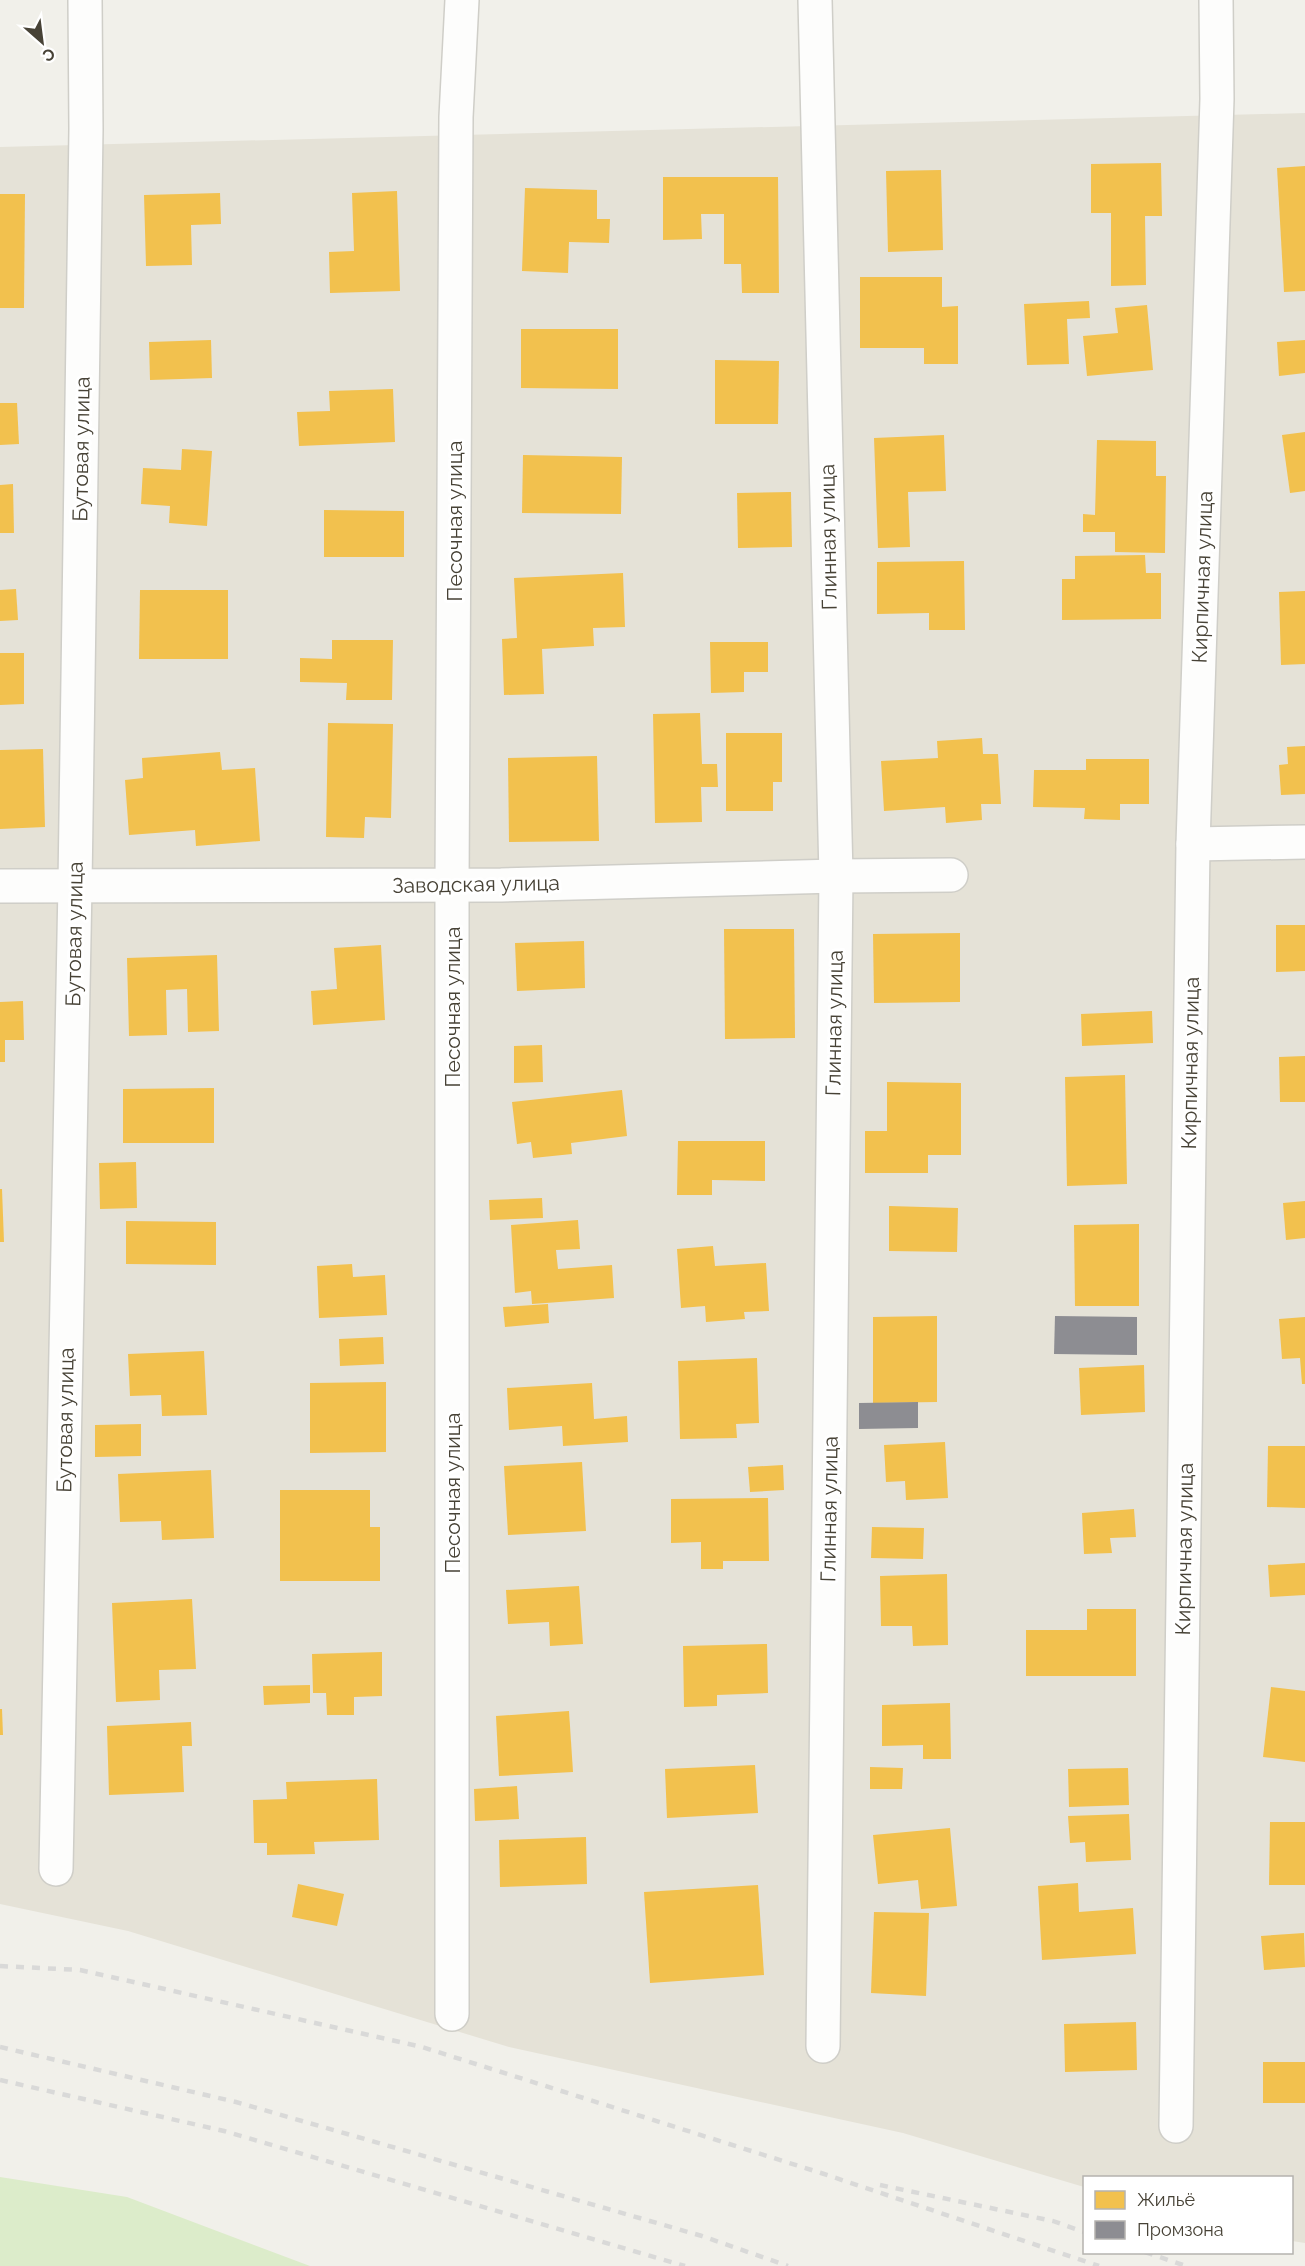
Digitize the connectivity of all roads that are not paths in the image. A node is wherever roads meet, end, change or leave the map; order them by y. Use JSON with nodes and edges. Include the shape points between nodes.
{"nodes":[{"id":1,"x":85,"y":0,"type":"edge"},
{"id":2,"x":462,"y":0,"type":"edge"},
{"id":3,"x":815,"y":0,"type":"edge"},
{"id":4,"x":1216,"y":0,"type":"edge"},
{"id":5,"x":1305,"y":842,"type":"edge"},
{"id":6,"x":1193,"y":844,"type":"junction"},
{"id":7,"x":951,"y":875,"type":"dead end"},
{"id":8,"x":836,"y":876,"type":"junction"},
{"id":9,"x":75,"y":885,"type":"junction"},
{"id":10,"x":452,"y":885,"type":"junction"},
{"id":11,"x":0,"y":886,"type":"edge"},
{"id":12,"x":56,"y":1869,"type":"dead end"},
{"id":13,"x":452,"y":2014,"type":"dead end"},
{"id":14,"x":823,"y":2046,"type":"dead end"},
{"id":15,"x":1176,"y":2126,"type":"dead end"}],
"edges":[{"from":1,"to":9,"type":"street","name":"Бутовая улица"},
{"from":2,"to":10,"type":"street","name":"Песочная улица","via":[[456,129]]},
{"from":3,"to":8,"type":"street","name":"Глинная улица"},
{"from":4,"to":6,"type":"street","name":"Кирпичная улица","via":[[1216,111]]},
{"from":5,"to":6,"type":"street"},
{"from":6,"to":15,"type":"street","name":"Кирпичная улица"},
{"from":7,"to":8,"type":"street","name":"Заводская улица"},
{"from":8,"to":10,"type":"street","name":"Заводская улица"},
{"from":8,"to":14,"type":"street","name":"Глинная улица"},
{"from":9,"to":10,"type":"street","name":"Заводская улица"},
{"from":9,"to":11,"type":"street","name":"Заводская улица"},
{"from":9,"to":12,"type":"street","name":"Бутовая улица"},
{"from":10,"to":13,"type":"street","name":"Песочная улица"}]}
